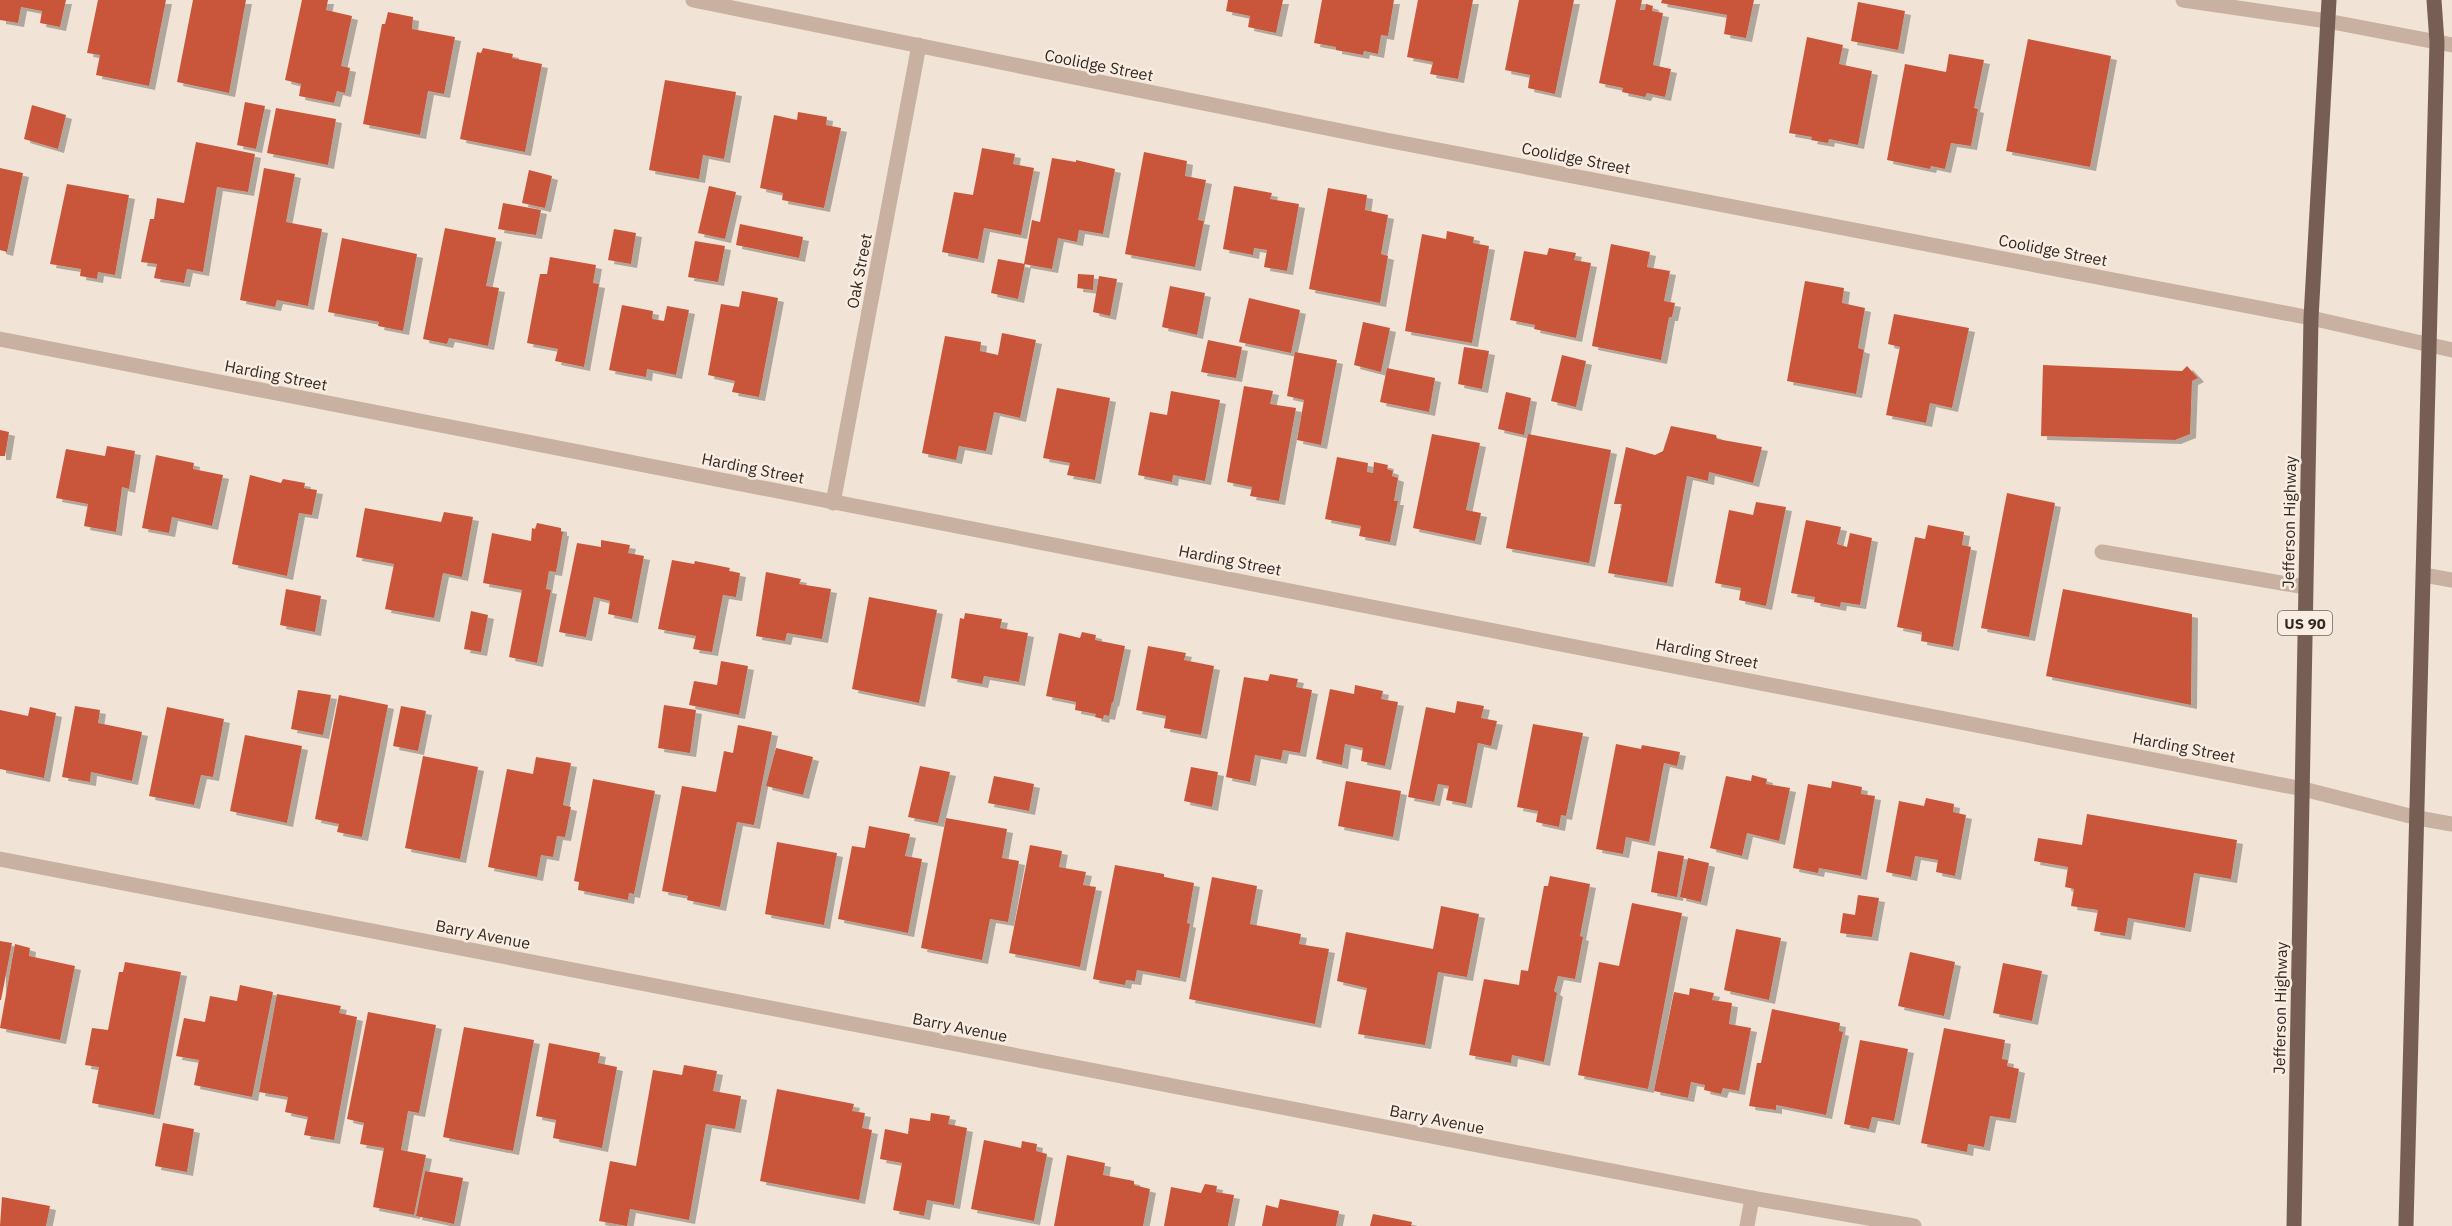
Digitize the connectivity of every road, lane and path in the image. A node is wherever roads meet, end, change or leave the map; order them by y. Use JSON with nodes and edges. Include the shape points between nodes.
{"nodes":[{"id":1,"x":693,"y":0,"type":"edge"},
{"id":2,"x":2183,"y":0,"type":"edge"},
{"id":3,"x":2329,"y":0,"type":"edge"},
{"id":4,"x":2434,"y":0,"type":"edge"},
{"id":5,"x":2327,"y":21,"type":"junction"},
{"id":6,"x":2444,"y":43,"type":"edge"},
{"id":7,"x":919,"y":45,"type":"junction"},
{"id":8,"x":2312,"y":318,"type":"junction"},
{"id":9,"x":0,"y":339,"type":"edge"},
{"id":10,"x":2429,"y":346,"type":"junction"},
{"id":11,"x":2452,"y":350,"type":"edge"},
{"id":12,"x":833,"y":503,"type":"junction"},
{"id":13,"x":2102,"y":552,"type":"dead end"},
{"id":14,"x":2424,"y":575,"type":"junction"},
{"id":15,"x":2452,"y":580,"type":"edge"},
{"id":16,"x":2305,"y":587,"type":"junction"},
{"id":17,"x":2302,"y":789,"type":"junction"},
{"id":18,"x":2418,"y":818,"type":"junction"},
{"id":19,"x":2452,"y":824,"type":"edge"},
{"id":20,"x":0,"y":859,"type":"edge"},
{"id":21,"x":1752,"y":1198,"type":"junction"},
{"id":22,"x":2406,"y":1210,"type":"junction"},
{"id":23,"x":1857,"y":1221,"type":"edge"},
{"id":24,"x":1747,"y":1226,"type":"edge"},
{"id":25,"x":1914,"y":1226,"type":"edge"},
{"id":26,"x":2294,"y":1226,"type":"edge"},
{"id":27,"x":2391,"y":1226,"type":"edge"},
{"id":28,"x":2406,"y":1226,"type":"edge"}],
"edges":[{"from":1,"to":7,"type":"street","name":"Coolidge Street"},
{"from":2,"to":5,"type":"street"},
{"from":3,"to":5,"type":"main road","name":"Jefferson Highway","number":"US 90"},
{"from":4,"to":6,"type":"main road"},
{"from":5,"to":6,"type":"street"},
{"from":5,"to":8,"type":"main road","name":"Jefferson Highway","number":"US 90"},
{"from":6,"to":10,"type":"main road"},
{"from":7,"to":8,"type":"street","name":"Coolidge Street","via":[[1386,140]]},
{"from":7,"to":12,"type":"street","name":"Oak Street"},
{"from":8,"to":10,"type":"street","name":"Coolidge Street"},
{"from":8,"to":16,"type":"main road","name":"Jefferson Highway","number":"US 90"},
{"from":9,"to":12,"type":"street","name":"Harding Street"},
{"from":10,"to":11,"type":"street","name":"Coolidge Street"},
{"from":10,"to":14,"type":"main road"},
{"from":12,"to":17,"type":"street","name":"Harding Street"},
{"from":13,"to":16,"type":"street"},
{"from":14,"to":15,"type":"street"},
{"from":14,"to":18,"type":"main road"},
{"from":16,"to":17,"type":"main road","name":"Jefferson Highway","number":"US 90"},
{"from":17,"to":18,"type":"street","name":"Harding Street"},
{"from":17,"to":26,"type":"main road","name":"Jefferson Highway","number":"US 90"},
{"from":18,"to":19,"type":"street","name":"Harding Street"},
{"from":18,"to":22,"type":"main road"},
{"from":20,"to":21,"type":"street","name":"Barry Avenue"},
{"from":21,"to":23,"type":"street","name":"Barry Avenue"},
{"from":21,"to":24,"type":"street"},
{"from":22,"to":27,"type":"main road"},
{"from":22,"to":28,"type":"main road"},
{"from":23,"to":25,"type":"street","name":"Barry Avenue"}]}
